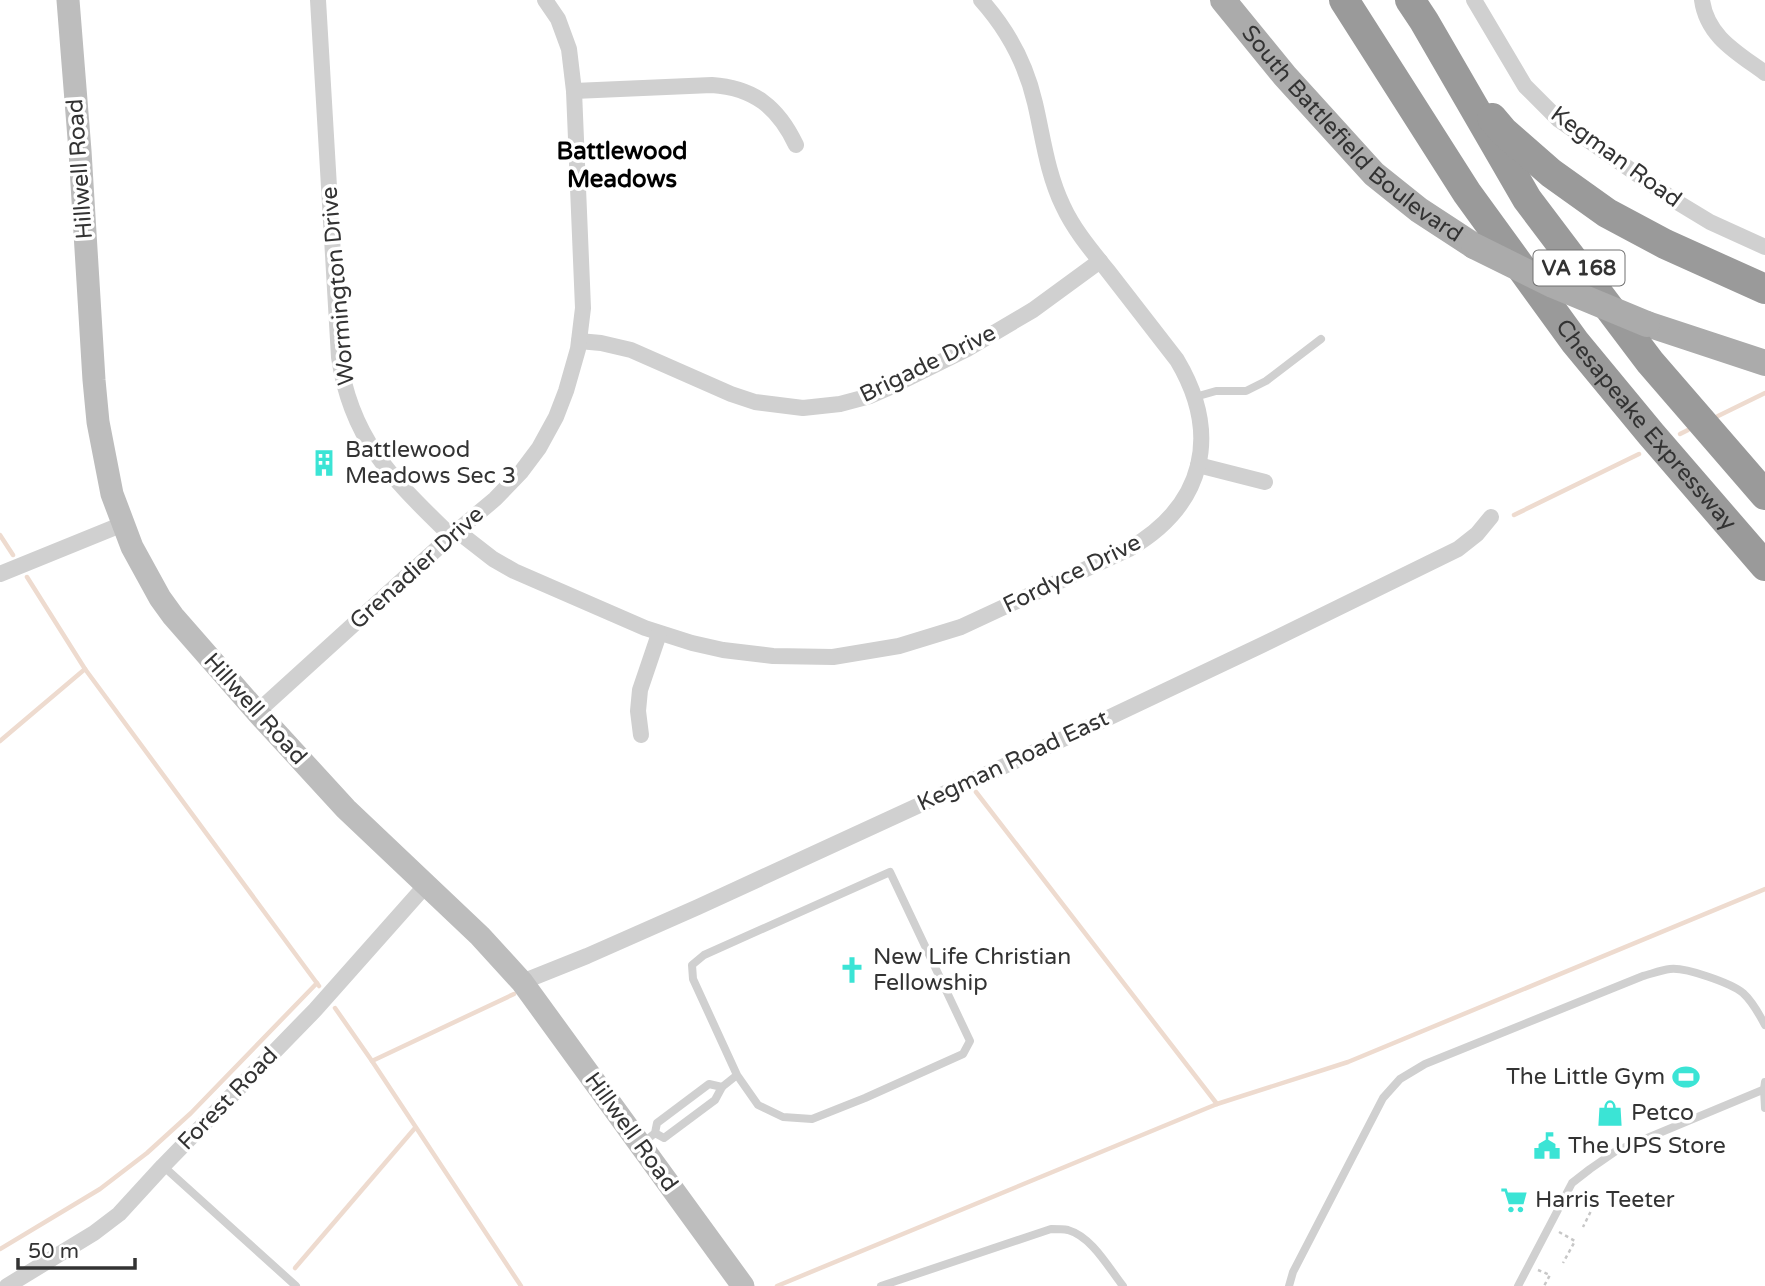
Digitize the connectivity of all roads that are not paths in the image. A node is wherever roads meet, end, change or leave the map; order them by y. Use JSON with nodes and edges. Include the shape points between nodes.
{"nodes":[{"id":1,"x":68,"y":0,"type":"edge"},
{"id":2,"x":318,"y":0,"type":"edge"},
{"id":3,"x":545,"y":0,"type":"edge"},
{"id":4,"x":981,"y":0,"type":"edge"},
{"id":5,"x":1223,"y":0,"type":"edge"},
{"id":6,"x":1344,"y":0,"type":"edge"},
{"id":7,"x":1474,"y":0,"type":"edge"},
{"id":8,"x":1697,"y":1,"type":"edge"},
{"id":9,"x":1417,"y":10,"type":"edge"},
{"id":10,"x":1765,"y":73,"type":"edge"},
{"id":11,"x":574,"y":91,"type":"junction"},
{"id":12,"x":796,"y":145,"type":"dead end"},
{"id":13,"x":1765,"y":247,"type":"edge"},
{"id":14,"x":1100,"y":261,"type":"junction"},
{"id":15,"x":1765,"y":289,"type":"edge"},
{"id":16,"x":1321,"y":338,"type":"dead end"},
{"id":17,"x":579,"y":341,"type":"junction"},
{"id":18,"x":1765,"y":363,"type":"edge"},
{"id":19,"x":1195,"y":397,"type":"junction"},
{"id":20,"x":1198,"y":465,"type":"junction"},
{"id":21,"x":1265,"y":482,"type":"dead end"},
{"id":22,"x":1765,"y":495,"type":"edge"},
{"id":23,"x":1491,"y":517,"type":"dead end"},
{"id":24,"x":123,"y":524,"type":"junction"},
{"id":25,"x":454,"y":533,"type":"junction"},
{"id":26,"x":1765,"y":566,"type":"edge"},
{"id":27,"x":0,"y":574,"type":"edge"},
{"id":28,"x":659,"y":634,"type":"junction"},
{"id":29,"x":257,"y":712,"type":"junction"},
{"id":30,"x":641,"y":735,"type":"dead end"},
{"id":31,"x":426,"y":885,"type":"junction"},
{"id":32,"x":522,"y":982,"type":"junction"},
{"id":33,"x":1765,"y":1025,"type":"edge"},
{"id":34,"x":737,"y":1075,"type":"junction"},
{"id":35,"x":722,"y":1087,"type":"junction"},
{"id":36,"x":1765,"y":1087,"type":"edge"},
{"id":37,"x":1765,"y":1108,"type":"edge"},
{"id":38,"x":648,"y":1139,"type":"junction"},
{"id":39,"x":163,"y":1166,"type":"junction"},
{"id":40,"x":8,"y":1286,"type":"edge"},
{"id":41,"x":296,"y":1286,"type":"edge"},
{"id":42,"x":743,"y":1286,"type":"edge"},
{"id":43,"x":881,"y":1286,"type":"edge"},
{"id":44,"x":1123,"y":1286,"type":"edge"},
{"id":45,"x":1289,"y":1286,"type":"edge"},
{"id":46,"x":1518,"y":1286,"type":"edge"}],
"edges":[{"from":1,"to":24,"type":"street","name":"Hillwell Road","via":[[97,412]]},
{"from":2,"to":25,"type":"street","name":"Wormington Drive","via":[[342,375],[374,453],[402,488]]},
{"from":3,"to":11,"type":"street","name":"Grenadier Drive","via":[[569,49]]},
{"from":4,"to":14,"type":"street","name":"Fordyce Drive","via":[[1013,44],[1035,100],[1051,176],[1063,206]]},
{"from":5,"to":18,"type":"main road","name":"South Battlefield Boulevard","bridge":true,"via":[[1374,174],[1419,210],[1474,246],[1553,285],[1647,324]]},
{"from":6,"to":26,"type":"highway","name":"Chesapeake Expressway","number":"VA 168","via":[[1467,193],[1575,342]]},
{"from":7,"to":13,"type":"street","name":"Kegman Road","via":[[1525,86],[1559,120],[1677,202]]},
{"from":8,"to":10,"type":"street","via":[[1715,33]]},
{"from":9,"to":15,"type":"highway","via":[[1486,112],[1551,173],[1607,213]]},
{"from":9,"to":22,"type":"highway","name":"Chesapeake Expressway","number":"VA 168","via":[[1527,199],[1650,362]]},
{"from":11,"to":12,"type":"street","via":[[729,86],[770,106]]},
{"from":11,"to":17,"type":"street","name":"Grenadier Drive","via":[[583,308]]},
{"from":14,"to":17,"type":"street","name":"Brigade Drive","via":[[1033,310],[967,349],[870,396],[840,404],[803,408],[755,402],[631,350]]},
{"from":14,"to":19,"type":"street","name":"Fordyce Drive","via":[[1177,360]]},
{"from":16,"to":19,"type":"lane","via":[[1246,391],[1216,391]]},
{"from":17,"to":25,"type":"street","name":"Grenadier Drive","via":[[566,391],[539,448],[495,499]]},
{"from":19,"to":20,"type":"street","name":"Fordyce Drive","via":[[1202,434]]},
{"from":20,"to":21,"type":"street"},
{"from":20,"to":28,"type":"street","name":"Fordyce Drive","via":[[1176,511],[1146,539],[961,626],[915,642],[833,657],[773,656],[723,650]]},
{"from":23,"to":32,"type":"street","name":"Kegman Road East","via":[[1458,549],[1262,645],[698,907]]},
{"from":24,"to":27,"type":"street"},
{"from":24,"to":29,"type":"street","name":"Hillwell Road","via":[[160,598]]},
{"from":25,"to":28,"type":"street","name":"Fordyce Drive","via":[[514,571]]},
{"from":25,"to":29,"type":"street","name":"Grenadier Drive"},
{"from":28,"to":30,"type":"street","via":[[640,690]]},
{"from":29,"to":31,"type":"street","name":"Hillwell Road","via":[[346,809]]},
{"from":31,"to":32,"type":"street","name":"Hillwell Road"},
{"from":31,"to":39,"type":"street","name":"Forest Road","via":[[315,1010]]},
{"from":32,"to":38,"type":"street","name":"Hillwell Road"},
{"from":33,"to":45,"type":"lane","via":[[1742,992],[1672,968],[1424,1065],[1383,1098]]},
{"from":34,"to":34,"type":"lane","via":[[758,1105],[783,1117],[812,1119],[962,1054],[970,1041],[890,872],[704,955],[692,965],[692,979]]},
{"from":34,"to":35,"type":"lane"},
{"from":35,"to":38,"type":"lane","via":[[715,1100],[664,1138]]},
{"from":35,"to":38,"type":"lane","via":[[709,1084],[657,1123]]},
{"from":36,"to":37,"type":"lane"},
{"from":36,"to":46,"type":"lane","via":[[1616,1151],[1590,1168],[1572,1184]]},
{"from":38,"to":42,"type":"street","name":"Hillwell Road"},
{"from":39,"to":40,"type":"street","name":"Forest Road","via":[[119,1214]]},
{"from":39,"to":41,"type":"lane"},
{"from":43,"to":44,"type":"lane","via":[[1051,1229],[1068,1230],[1083,1239]]}]}
